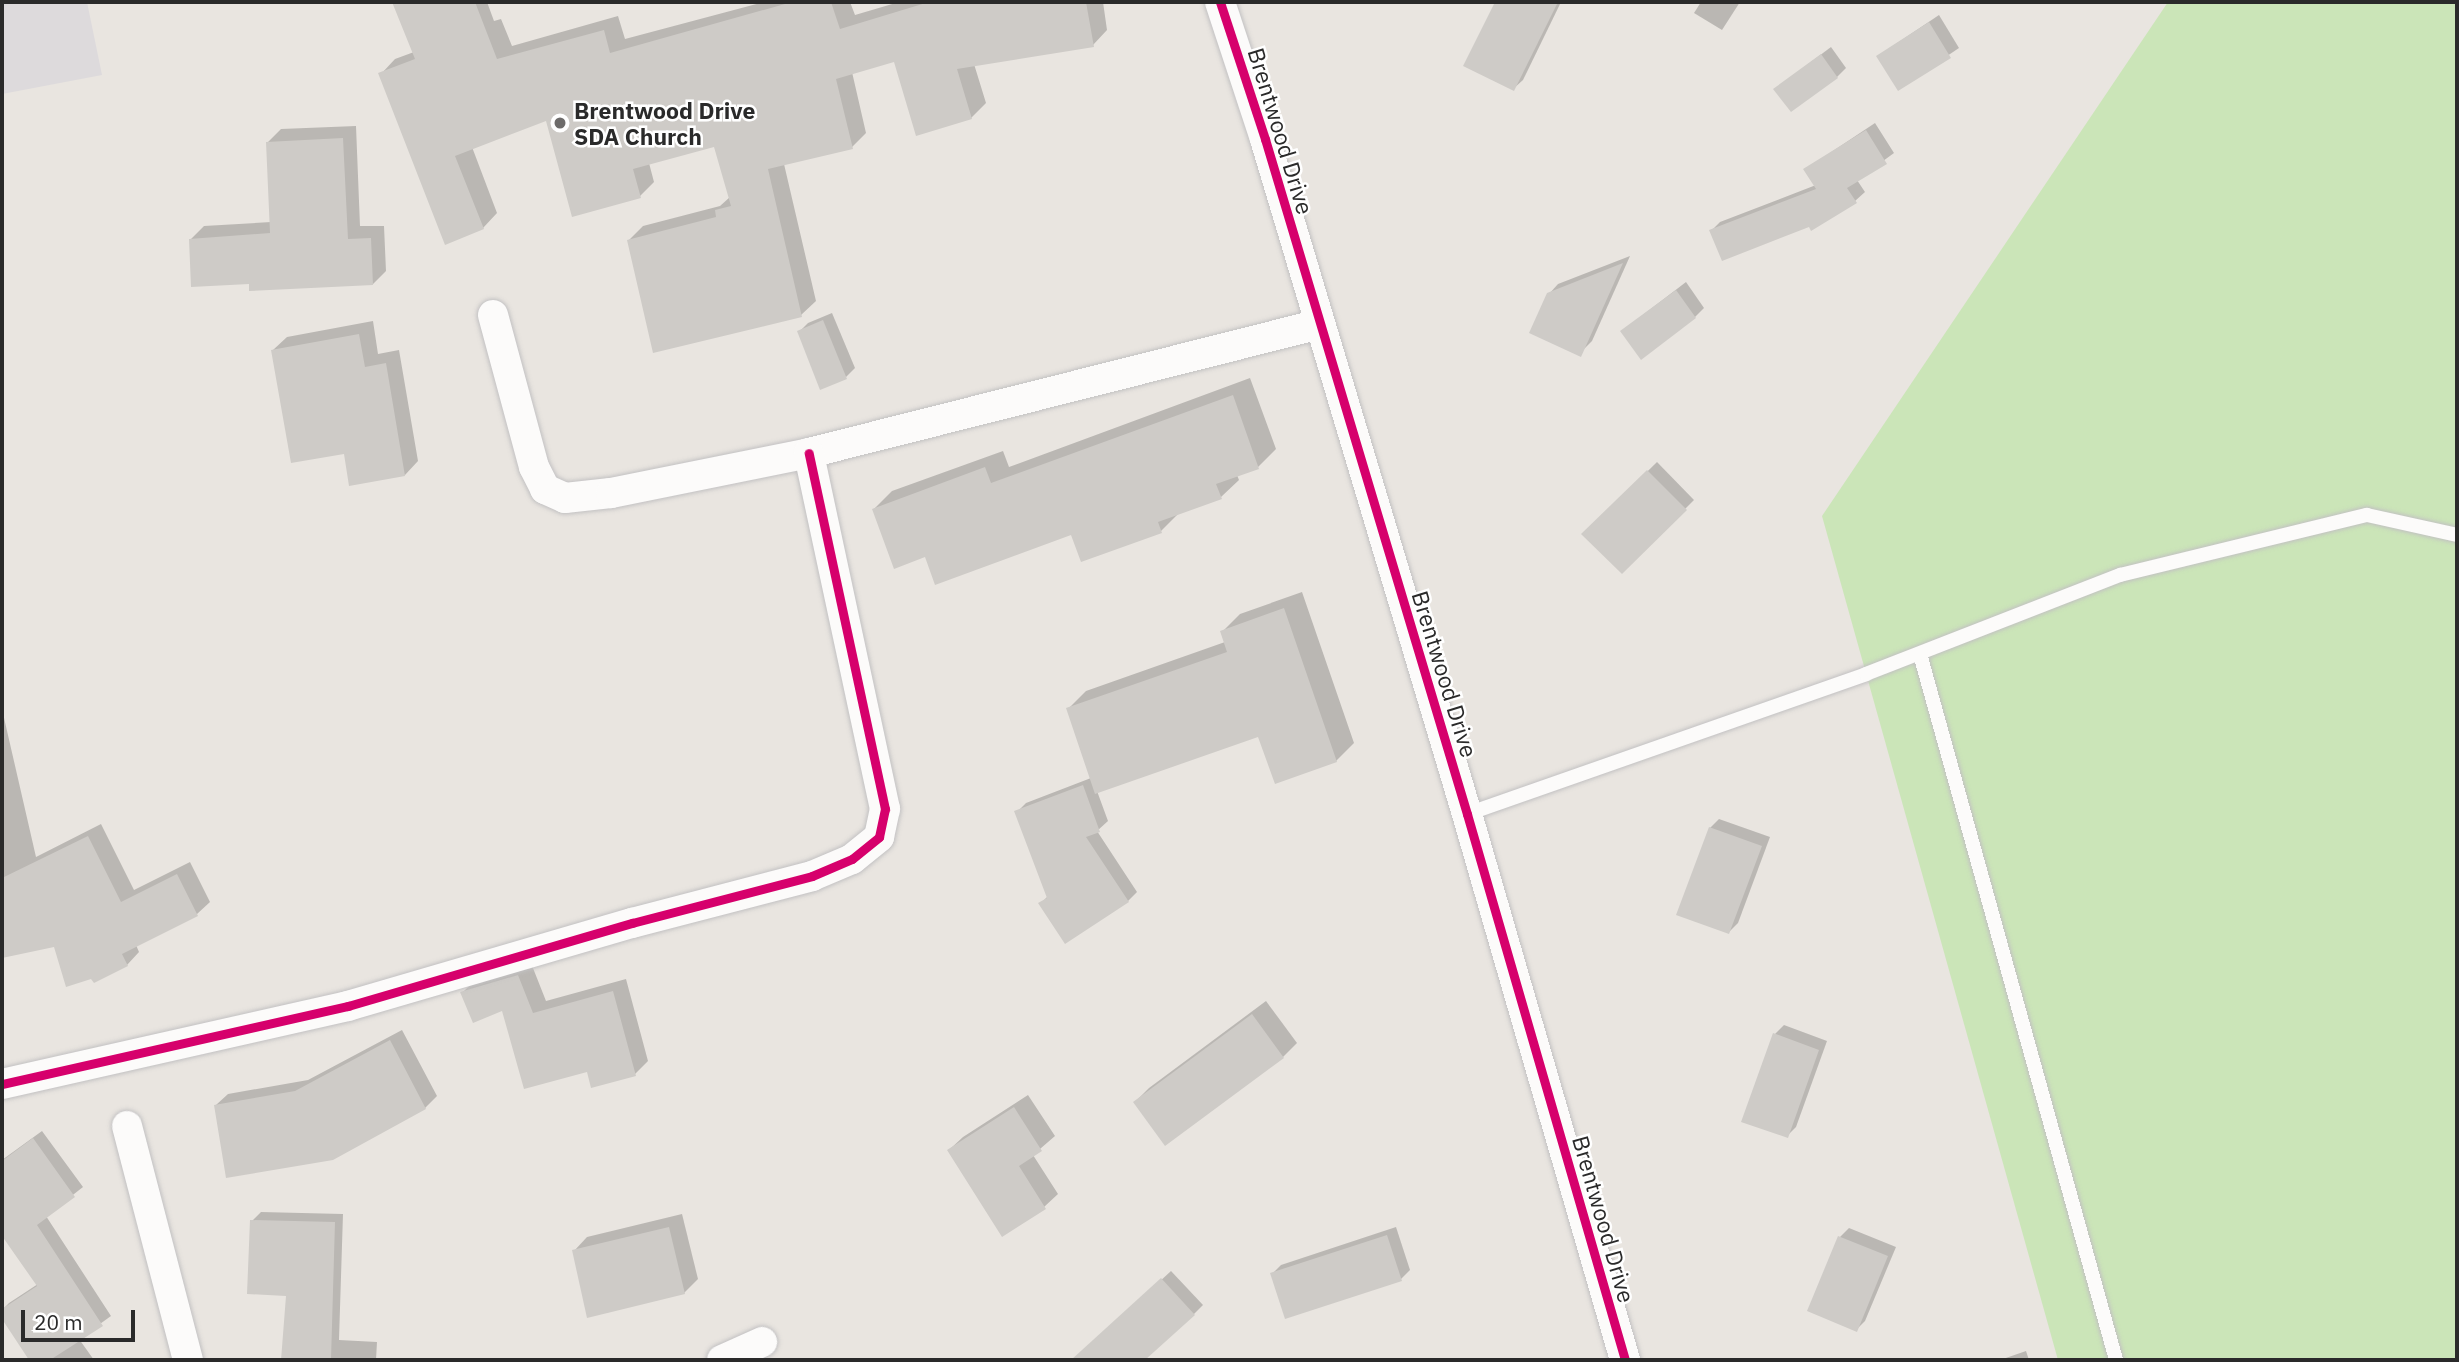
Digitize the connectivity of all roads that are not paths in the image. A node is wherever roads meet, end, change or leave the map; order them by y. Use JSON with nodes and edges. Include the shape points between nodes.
{"nodes":[{"id":1,"x":1220,"y":2,"type":"edge"},
{"id":2,"x":494,"y":315,"type":"dead end"},
{"id":3,"x":1320,"y":324,"type":"junction"},
{"id":4,"x":808,"y":453,"type":"junction"},
{"id":5,"x":2457,"y":535,"type":"edge"},
{"id":6,"x":1920,"y":654,"type":"junction"},
{"id":7,"x":1467,"y":814,"type":"junction"},
{"id":8,"x":2,"y":1084,"type":"edge"},
{"id":9,"x":127,"y":1126,"type":"dead end"},
{"id":10,"x":762,"y":1342,"type":"dead end"},
{"id":11,"x":188,"y":1360,"type":"edge"},
{"id":12,"x":722,"y":1360,"type":"edge"},
{"id":13,"x":1625,"y":1360,"type":"edge"},
{"id":14,"x":2116,"y":1360,"type":"edge"}],
"edges":[{"from":1,"to":3,"type":"street","name":"Brentwood Drive"},
{"from":2,"to":4,"type":"street","via":[[534,467],[545,489],[565,498]]},
{"from":3,"to":4,"type":"street"},
{"from":3,"to":7,"type":"street","name":"Brentwood Drive"},
{"from":4,"to":8,"type":"street","via":[[884,809],[879,837],[852,859],[812,876],[348,1006]]},
{"from":5,"to":6,"type":"lane","via":[[2367,515],[2120,575]]},
{"from":6,"to":7,"type":"lane"},
{"from":6,"to":14,"type":"lane"},
{"from":7,"to":13,"type":"street","name":"Brentwood Drive"},
{"from":9,"to":11,"type":"street"},
{"from":10,"to":12,"type":"street"}]}
